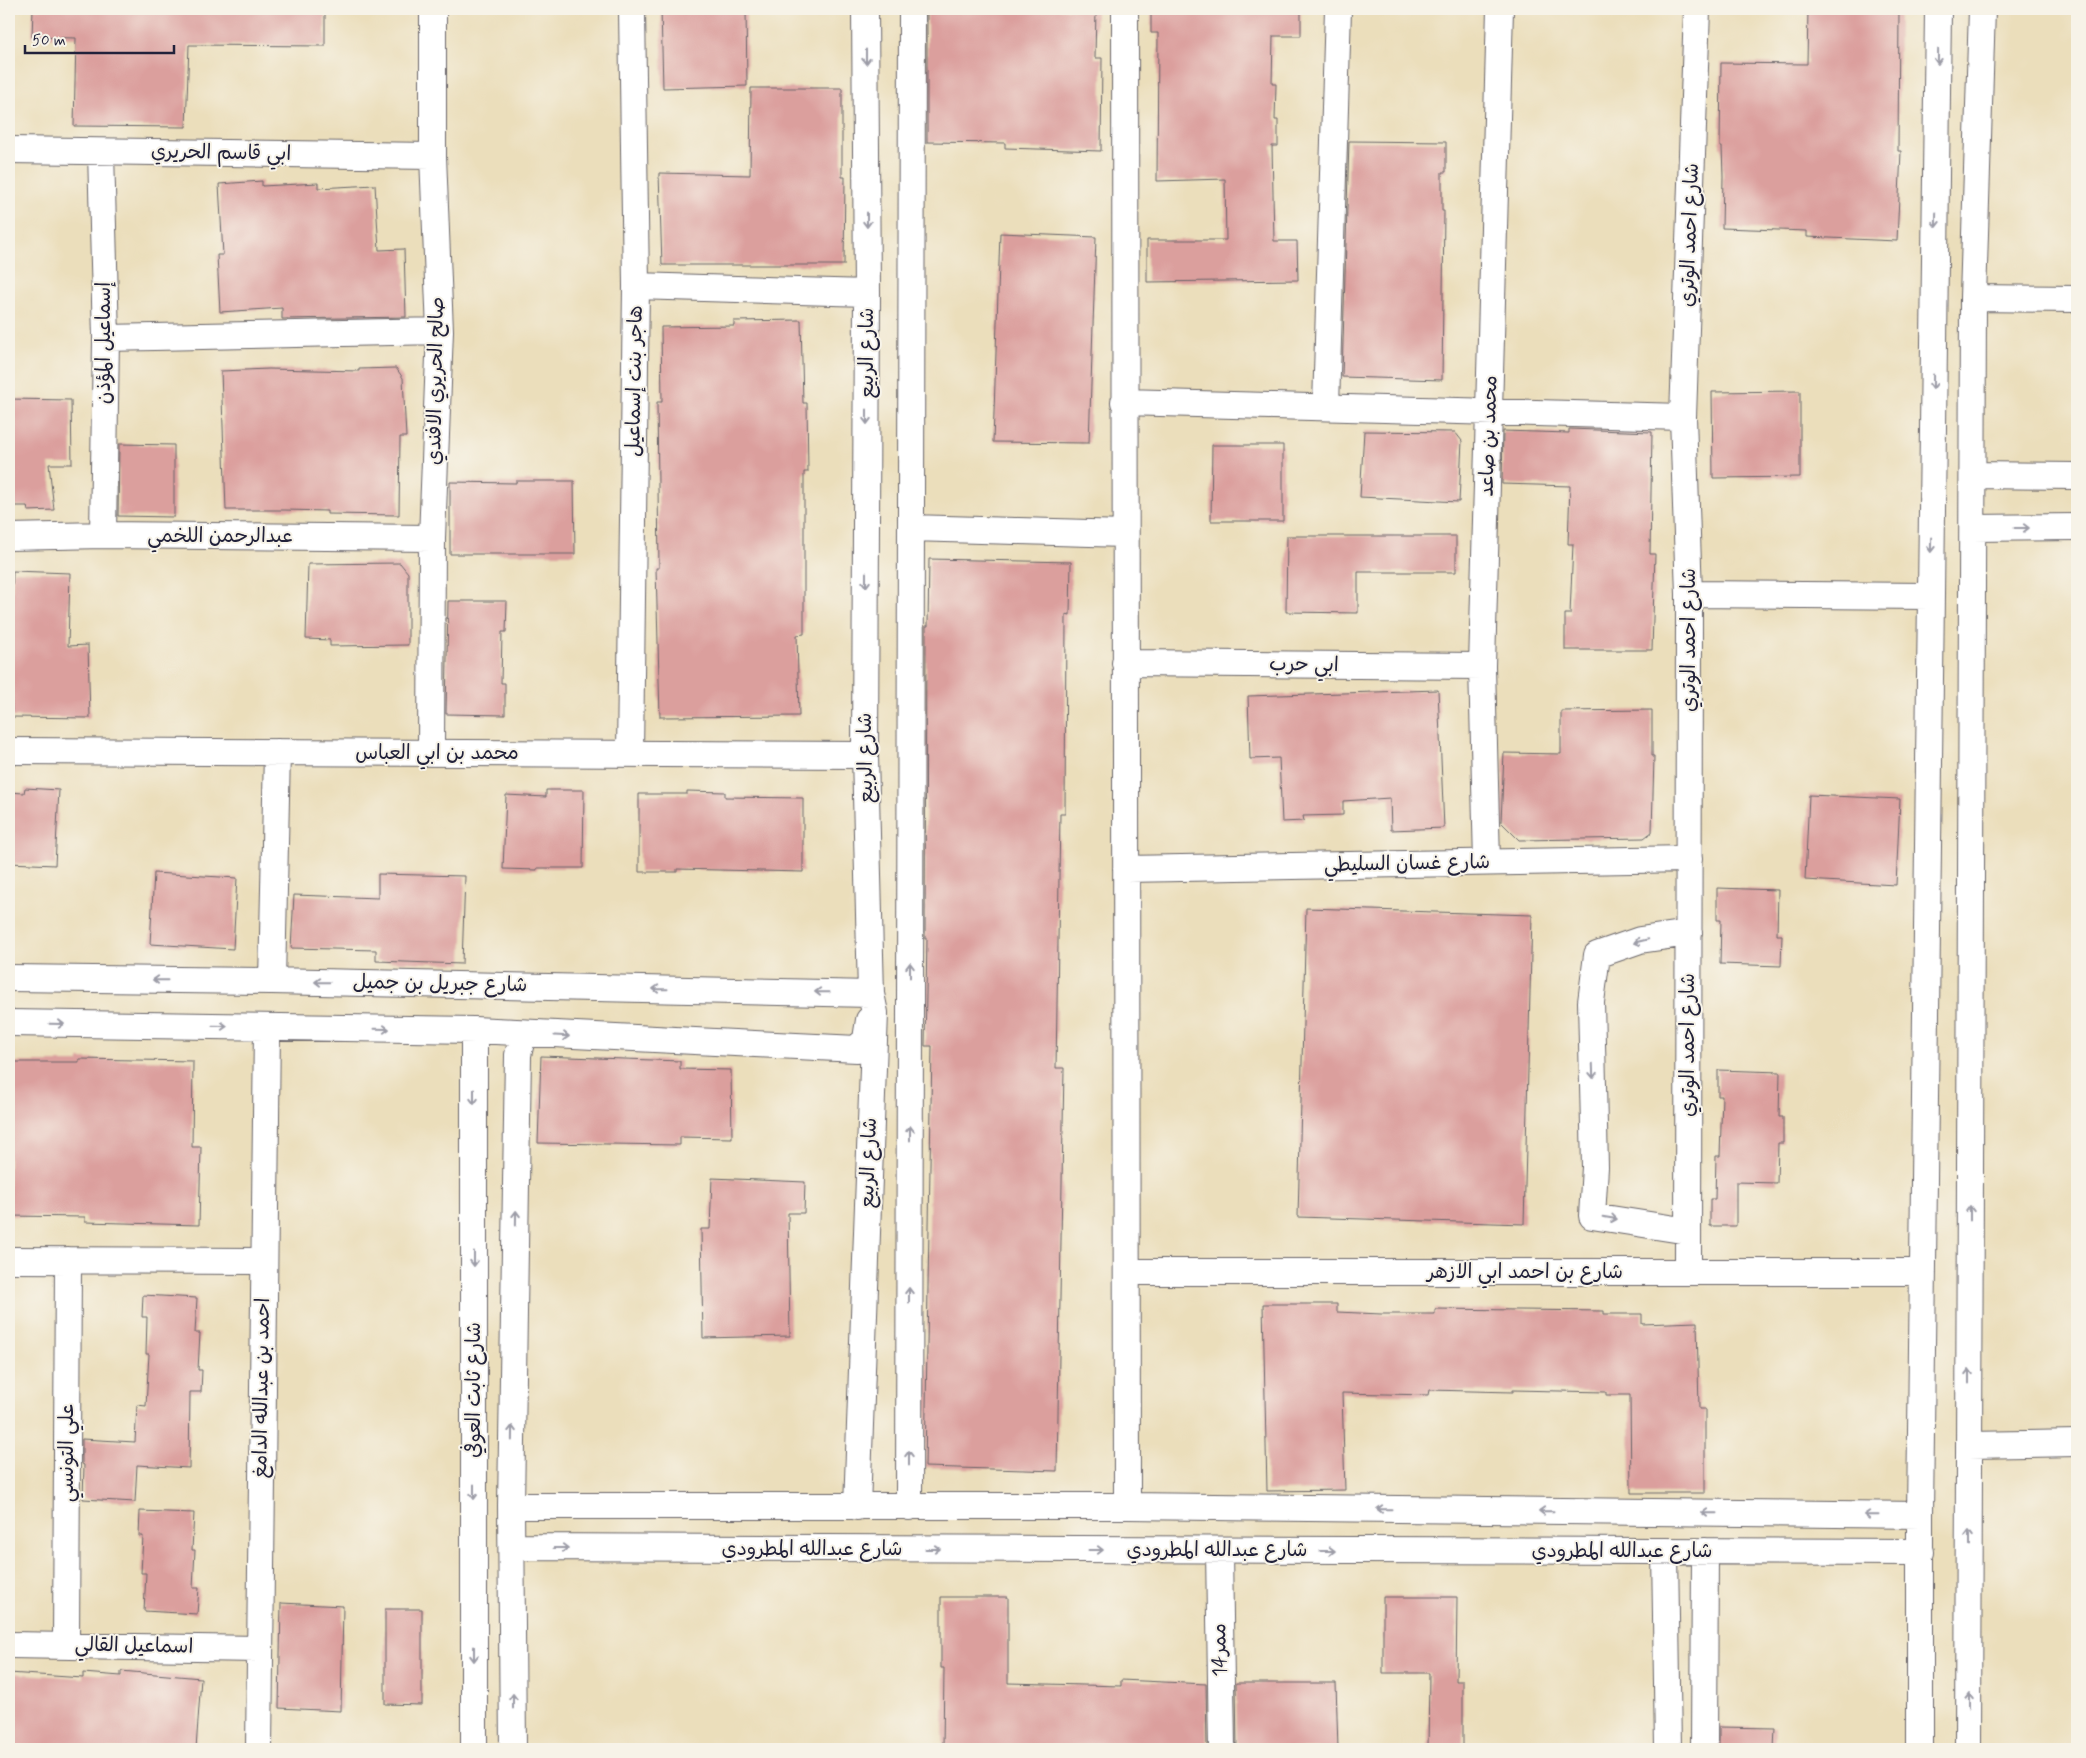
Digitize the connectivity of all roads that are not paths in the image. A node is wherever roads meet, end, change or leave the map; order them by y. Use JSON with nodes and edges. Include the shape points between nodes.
{"nodes":[{"id":1,"x":433,"y":9,"type":"edge"},
{"id":2,"x":632,"y":9,"type":"edge"},
{"id":3,"x":865,"y":9,"type":"edge"},
{"id":4,"x":912,"y":9,"type":"edge"},
{"id":5,"x":1125,"y":9,"type":"edge"},
{"id":6,"x":1338,"y":9,"type":"edge"},
{"id":7,"x":1500,"y":9,"type":"edge"},
{"id":8,"x":1697,"y":9,"type":"edge"},
{"id":9,"x":1938,"y":9,"type":"edge"},
{"id":10,"x":1982,"y":9,"type":"edge"},
{"id":11,"x":9,"y":150,"type":"edge"},
{"id":12,"x":101,"y":152,"type":"junction"},
{"id":13,"x":433,"y":156,"type":"junction"},
{"id":14,"x":636,"y":286,"type":"junction"},
{"id":15,"x":867,"y":293,"type":"junction"},
{"id":16,"x":1973,"y":298,"type":"junction"},
{"id":17,"x":2077,"y":299,"type":"edge"},
{"id":18,"x":440,"y":332,"type":"junction"},
{"id":19,"x":106,"y":338,"type":"junction"},
{"id":20,"x":1124,"y":402,"type":"junction"},
{"id":21,"x":1326,"y":406,"type":"junction"},
{"id":22,"x":1490,"y":413,"type":"junction"},
{"id":23,"x":1683,"y":417,"type":"junction"},
{"id":24,"x":1973,"y":475,"type":"junction"},
{"id":25,"x":2077,"y":476,"type":"edge"},
{"id":26,"x":2077,"y":527,"type":"edge"},
{"id":27,"x":911,"y":528,"type":"junction"},
{"id":28,"x":1973,"y":528,"type":"junction"},
{"id":29,"x":1125,"y":534,"type":"junction"},
{"id":30,"x":103,"y":535,"type":"junction"},
{"id":31,"x":9,"y":537,"type":"edge"},
{"id":32,"x":432,"y":538,"type":"junction"},
{"id":33,"x":1689,"y":594,"type":"junction"},
{"id":34,"x":1930,"y":596,"type":"junction"},
{"id":35,"x":1125,"y":663,"type":"junction"},
{"id":36,"x":1482,"y":666,"type":"junction"},
{"id":37,"x":9,"y":751,"type":"edge"},
{"id":38,"x":277,"y":752,"type":"junction"},
{"id":39,"x":431,"y":753,"type":"junction"},
{"id":40,"x":630,"y":754,"type":"junction"},
{"id":41,"x":865,"y":755,"type":"junction"},
{"id":42,"x":1689,"y":858,"type":"junction"},
{"id":43,"x":1487,"y":862,"type":"junction"},
{"id":44,"x":1126,"y":869,"type":"junction"},
{"id":45,"x":1689,"y":933,"type":"junction"},
{"id":46,"x":9,"y":978,"type":"edge"},
{"id":47,"x":272,"y":981,"type":"junction"},
{"id":48,"x":862,"y":993,"type":"junction"},
{"id":49,"x":9,"y":1023,"type":"edge"},
{"id":50,"x":267,"y":1027,"type":"junction"},
{"id":51,"x":474,"y":1030,"type":"junction"},
{"id":52,"x":521,"y":1044,"type":"junction"},
{"id":53,"x":474,"y":1057,"type":"junction"},
{"id":54,"x":1688,"y":1231,"type":"junction"},
{"id":55,"x":9,"y":1260,"type":"edge"},
{"id":56,"x":68,"y":1260,"type":"junction"},
{"id":57,"x":264,"y":1261,"type":"junction"},
{"id":58,"x":1127,"y":1272,"type":"junction"},
{"id":59,"x":1688,"y":1272,"type":"junction"},
{"id":60,"x":1923,"y":1272,"type":"junction"},
{"id":61,"x":2077,"y":1443,"type":"edge"},
{"id":62,"x":1969,"y":1445,"type":"junction"},
{"id":63,"x":511,"y":1506,"type":"junction"},
{"id":64,"x":1127,"y":1506,"type":"junction"},
{"id":65,"x":857,"y":1507,"type":"junction"},
{"id":66,"x":909,"y":1507,"type":"junction"},
{"id":67,"x":1920,"y":1515,"type":"junction"},
{"id":68,"x":512,"y":1548,"type":"junction"},
{"id":69,"x":1219,"y":1550,"type":"junction"},
{"id":70,"x":1665,"y":1551,"type":"junction"},
{"id":71,"x":1705,"y":1551,"type":"junction"},
{"id":72,"x":1921,"y":1552,"type":"junction"},
{"id":73,"x":9,"y":1645,"type":"edge"},
{"id":74,"x":66,"y":1645,"type":"junction"},
{"id":75,"x":259,"y":1648,"type":"junction"},
{"id":76,"x":259,"y":1749,"type":"edge"},
{"id":77,"x":474,"y":1749,"type":"edge"},
{"id":78,"x":513,"y":1749,"type":"edge"},
{"id":79,"x":1222,"y":1749,"type":"edge"},
{"id":80,"x":1668,"y":1749,"type":"edge"},
{"id":81,"x":1704,"y":1749,"type":"edge"},
{"id":82,"x":1920,"y":1749,"type":"edge"},
{"id":83,"x":1968,"y":1749,"type":"edge"}],
"edges":[{"from":1,"to":13,"type":"street","name":"صالح الحريري الافندي"},
{"from":2,"to":14,"type":"street","name":"هاجر بنت إسماعيل"},
{"from":3,"to":15,"type":"street","name":"شارع الربيع","one_way":true},
{"from":4,"to":27,"type":"street","name":"شارع الربيع"},
{"from":5,"to":20,"type":"street"},
{"from":6,"to":21,"type":"street"},
{"from":7,"to":22,"type":"street","name":"محمد بن صاعد"},
{"from":8,"to":23,"type":"street","name":"شارع احمد الوتري"},
{"from":9,"to":34,"type":"street","one_way":true},
{"from":10,"to":16,"type":"street"},
{"from":11,"to":12,"type":"street","name":"ابي قاسم الحريري"},
{"from":12,"to":13,"type":"street","name":"ابي قاسم الحريري"},
{"from":12,"to":19,"type":"street","name":"إسماعيل المؤذن"},
{"from":13,"to":18,"type":"street","name":"صالح الحريري الافندي"},
{"from":14,"to":15,"type":"street"},
{"from":14,"to":40,"type":"street","name":"هاجر بنت إسماعيل"},
{"from":15,"to":41,"type":"street","name":"شارع الربيع","one_way":true},
{"from":16,"to":17,"type":"street"},
{"from":16,"to":24,"type":"street"},
{"from":18,"to":19,"type":"street"},
{"from":18,"to":32,"type":"street","name":"صالح الحريري الافندي"},
{"from":19,"to":30,"type":"street","name":"إسماعيل المؤذن"},
{"from":20,"to":21,"type":"street"},
{"from":20,"to":29,"type":"street"},
{"from":21,"to":22,"type":"street"},
{"from":22,"to":23,"type":"street"},
{"from":22,"to":36,"type":"street","name":"محمد بن صاعد"},
{"from":23,"to":33,"type":"street","name":"شارع احمد الوتري"},
{"from":24,"to":25,"type":"street"},
{"from":24,"to":28,"type":"street"},
{"from":28,"to":26,"type":"street","one_way":true},
{"from":27,"to":29,"type":"street"},
{"from":66,"to":27,"type":"street","name":"شارع الربيع","one_way":true},
{"from":62,"to":28,"type":"street","one_way":true},
{"from":29,"to":35,"type":"street"},
{"from":30,"to":31,"type":"street","name":"عبدالرحمن اللخمي"},
{"from":30,"to":32,"type":"street","name":"عبدالرحمن اللخمي"},
{"from":32,"to":39,"type":"street","name":"صالح الحريري الافندي"},
{"from":33,"to":34,"type":"street"},
{"from":33,"to":42,"type":"street","name":"شارع احمد الوتري"},
{"from":34,"to":60,"type":"street"},
{"from":35,"to":36,"type":"street","name":"ابي حرب"},
{"from":35,"to":44,"type":"street"},
{"from":36,"to":43,"type":"street","name":"محمد بن صاعد"},
{"from":37,"to":38,"type":"street","name":"محمد بن ابي العباس"},
{"from":38,"to":39,"type":"street","name":"محمد بن ابي العباس"},
{"from":38,"to":47,"type":"street"},
{"from":39,"to":40,"type":"street","name":"محمد بن ابي العباس"},
{"from":40,"to":41,"type":"street","name":"محمد بن ابي العباس"},
{"from":41,"to":48,"type":"street","name":"شارع الربيع"},
{"from":42,"to":43,"type":"street","name":"شارع غسان السليطي"},
{"from":42,"to":45,"type":"street","name":"شارع احمد الوتري"},
{"from":43,"to":44,"type":"street","name":"شارع غسان السليطي"},
{"from":44,"to":58,"type":"street"},
{"from":45,"to":54,"type":"street","name":"شارع احمد الوتري"},
{"from":45,"to":54,"type":"street","one_way":true,"via":[[1640,940],[1597,955],[1591,1002],[1595,1167],[1592,1216]]},
{"from":47,"to":46,"type":"street","name":"شارع جبريل بن جميل","one_way":true},
{"from":48,"to":47,"type":"street","name":"شارع جبريل بن جميل","one_way":true},
{"from":52,"to":48,"type":"street","one_way":true,"via":[[857,1049],[866,1039],[870,1025]]},
{"from":48,"to":65,"type":"street","name":"شارع الربيع","via":[[875,1013]]},
{"from":49,"to":50,"type":"street","one_way":true},
{"from":50,"to":51,"type":"street","one_way":true},
{"from":50,"to":57,"type":"street","name":"احمد بن عبدالله الدامغ"},
{"from":51,"to":52,"type":"street"},
{"from":51,"to":53,"type":"street","name":"شارع ثابت العوفي"},
{"from":52,"to":53,"type":"street","via":[[503,1038],[484,1038]]},
{"from":63,"to":52,"type":"street","name":"شارع ثابت العوفي","one_way":true},
{"from":53,"to":77,"type":"street","name":"شارع ثابت العوفي","one_way":true},
{"from":54,"to":59,"type":"street","name":"شارع احمد الوتري"},
{"from":55,"to":56,"type":"street"},
{"from":56,"to":57,"type":"street"},
{"from":56,"to":74,"type":"street","name":"علي التونسي"},
{"from":57,"to":75,"type":"street","name":"احمد بن عبدالله الدامغ"},
{"from":58,"to":59,"type":"street","name":"شارع بن احمد ابي الازهر"},
{"from":58,"to":64,"type":"street"},
{"from":59,"to":60,"type":"street","name":"شارع بن احمد ابي الازهر"},
{"from":60,"to":67,"type":"street"},
{"from":61,"to":62,"type":"street"},
{"from":83,"to":62,"type":"street","one_way":true},
{"from":63,"to":65,"type":"street","name":"شارع عبدالله المطرودي"},
{"from":63,"to":68,"type":"street","name":"شارع ثابت العوفي"},
{"from":64,"to":66,"type":"street","name":"شارع عبدالله المطرودي"},
{"from":67,"to":64,"type":"street","name":"شارع عبدالله المطرودي","one_way":true},
{"from":65,"to":66,"type":"street","name":"شارع عبدالله المطرودي"},
{"from":67,"to":72,"type":"street"},
{"from":68,"to":69,"type":"street","name":"شارع عبدالله المطرودي","one_way":true},
{"from":78,"to":68,"type":"street","name":"شارع ثابت العوفي","one_way":true},
{"from":69,"to":70,"type":"street","name":"شارع عبدالله المطرودي","one_way":true},
{"from":69,"to":79,"type":"street","name":"ممر14"},
{"from":70,"to":71,"type":"street","name":"شارع عبدالله المطرودي"},
{"from":70,"to":80,"type":"street"},
{"from":71,"to":72,"type":"street","name":"شارع عبدالله المطرودي"},
{"from":71,"to":81,"type":"street"},
{"from":72,"to":82,"type":"street"},
{"from":73,"to":74,"type":"street","name":"اسماعيل القالي"},
{"from":74,"to":75,"type":"street","name":"اسماعيل القالي"},
{"from":75,"to":76,"type":"street","name":"احمد بن عبدالله الدامغ"}]}
